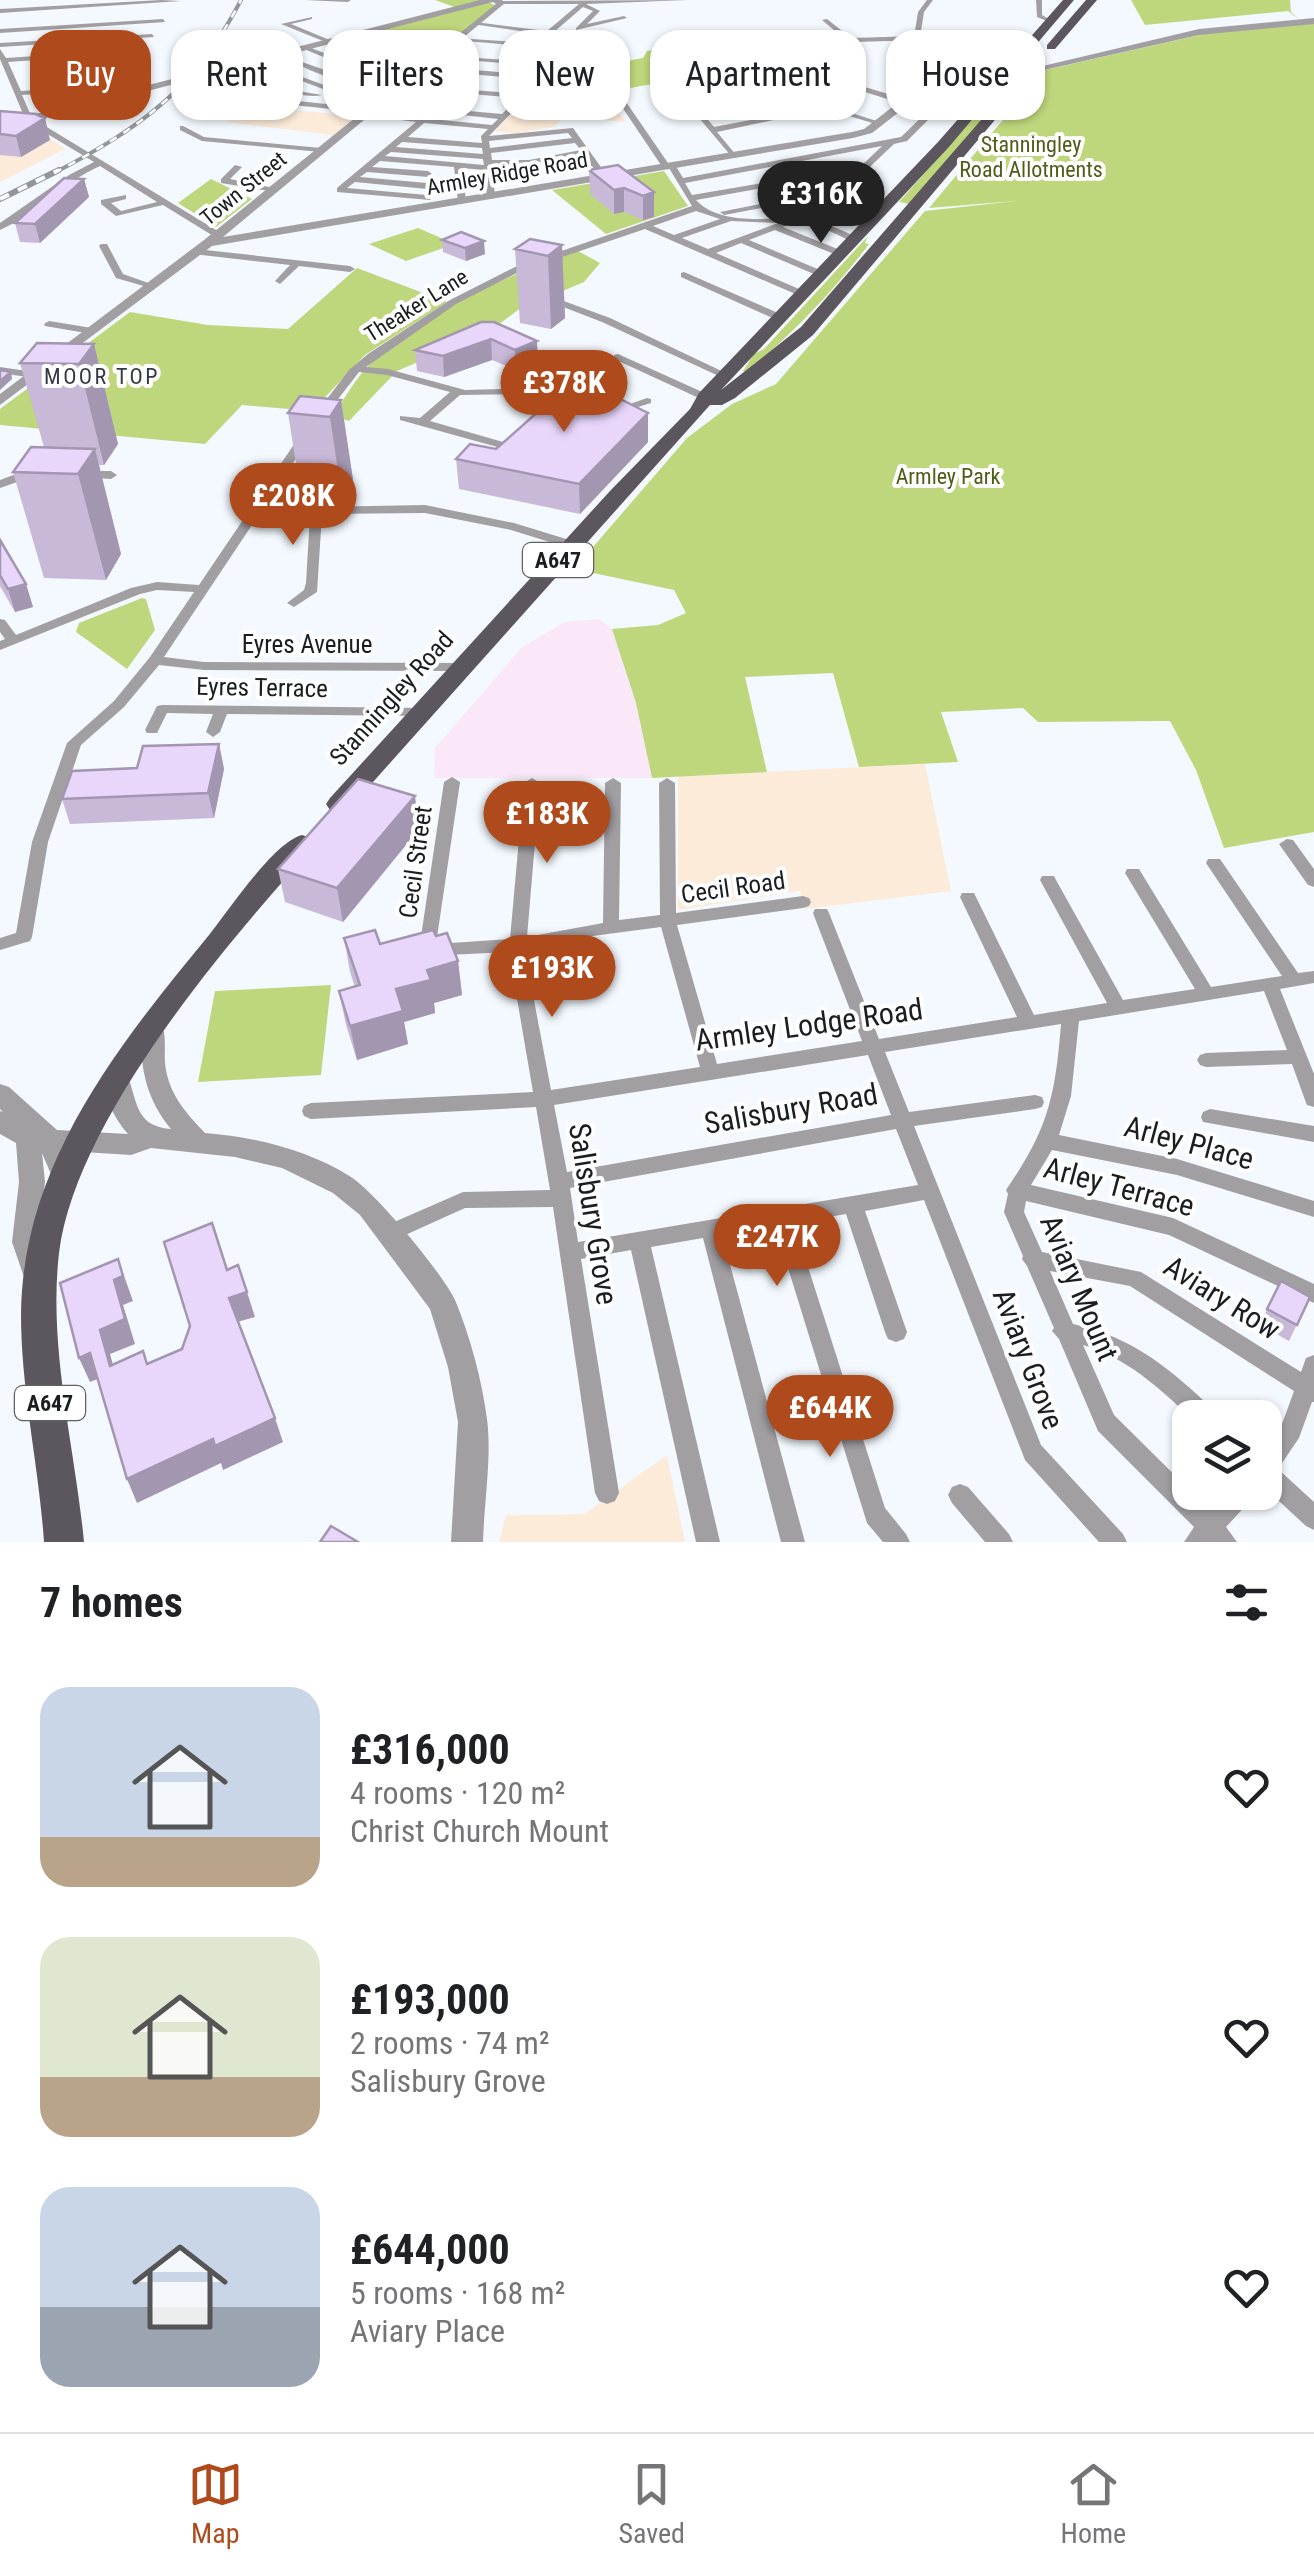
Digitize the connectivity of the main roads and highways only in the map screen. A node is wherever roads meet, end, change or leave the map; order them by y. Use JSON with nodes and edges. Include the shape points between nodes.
{"nodes":[{"id":1,"x":1069,"y":0,"type":"edge"},
{"id":2,"x":1092,"y":0,"type":"edge"},
{"id":3,"x":1044,"y":30,"type":"edge"},
{"id":4,"x":1065,"y":31,"type":"junction"},
{"id":5,"x":1045,"y":42,"type":"edge"},
{"id":6,"x":1045,"y":53,"type":"edge"},
{"id":7,"x":966,"y":120,"type":"edge"},
{"id":8,"x":987,"y":120,"type":"edge"},
{"id":9,"x":880,"y":211,"type":"junction"},
{"id":10,"x":906,"y":214,"type":"junction"},
{"id":11,"x":729,"y":384,"type":"junction"},
{"id":12,"x":64,"y":1542,"type":"edge"}],
"edges":[{"from":1,"to":3,"type":"main road","name":"Stanningley Road","number":"A647"},
{"from":2,"to":4,"type":"main road","number":"A647"},
{"from":4,"to":5,"type":"main road"},
{"from":4,"to":6,"type":"main road","number":"A647"},
{"from":7,"to":9,"type":"main road","name":"Stanningley Road","number":"A647"},
{"from":8,"to":10,"type":"main road","number":"A647"},
{"from":9,"to":10,"type":"main road"},
{"from":9,"to":11,"type":"main road","name":"Stanningley Road","number":"A647"},
{"from":10,"to":11,"type":"main road","number":"A647","via":[[767,375]]},
{"from":11,"to":12,"type":"main road","name":"Stanningley Road","number":"A647","via":[[702,404],[460,667],[274,875],[117,1079],[53,1139],[65,1178],[46,1244],[39,1314]]}]}
